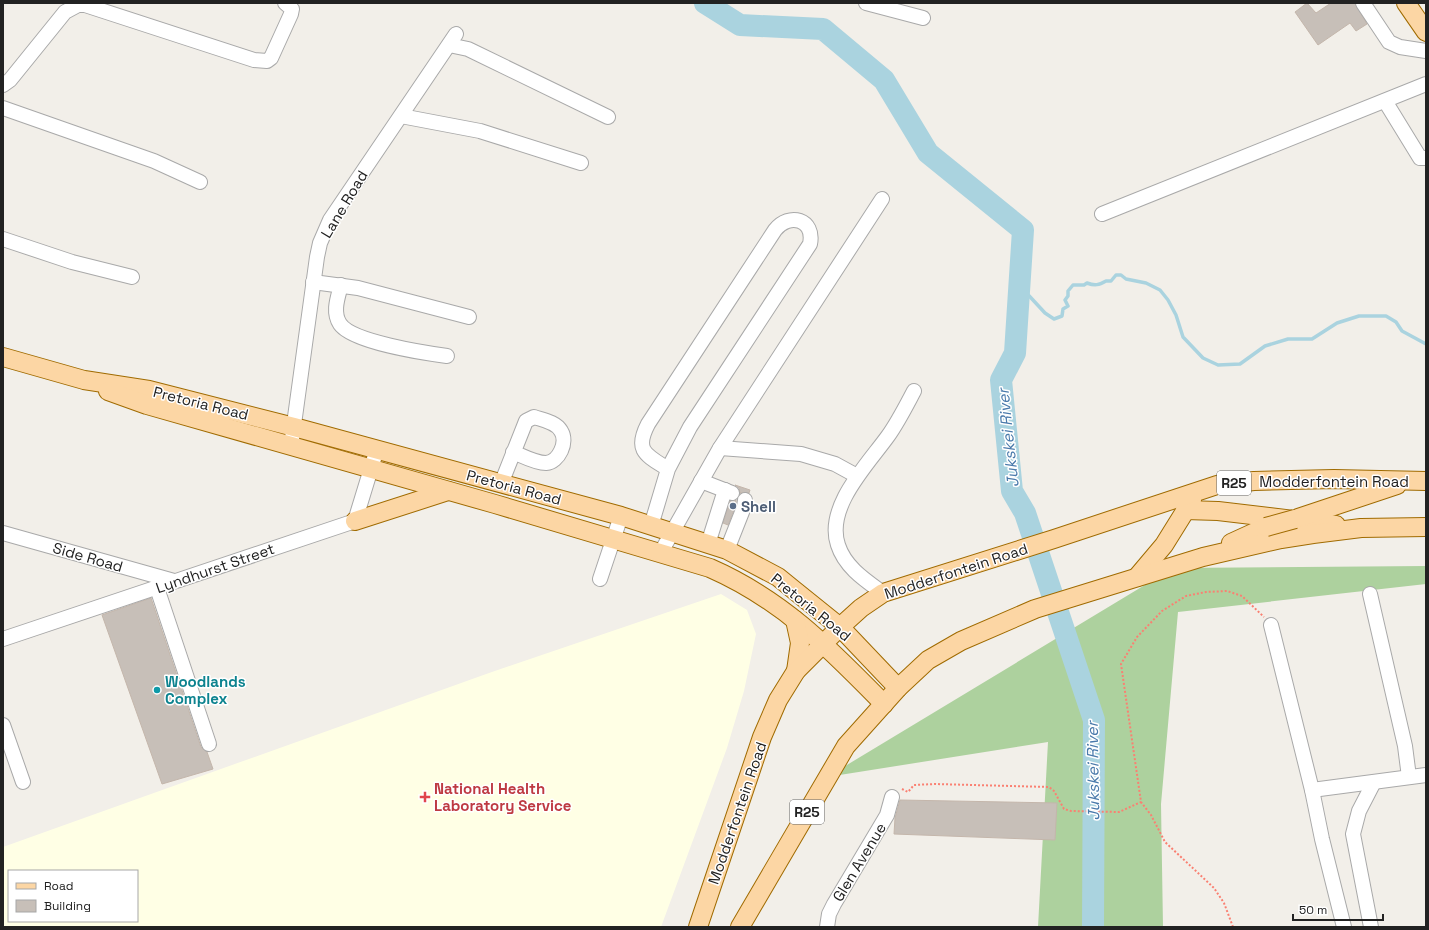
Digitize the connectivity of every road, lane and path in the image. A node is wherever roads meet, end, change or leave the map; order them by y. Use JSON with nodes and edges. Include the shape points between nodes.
{"nodes":[{"id":1,"x":285,"y":3,"type":"edge"},
{"id":2,"x":866,"y":3,"type":"edge"},
{"id":3,"x":1363,"y":3,"type":"edge"},
{"id":4,"x":1406,"y":3,"type":"edge"},
{"id":5,"x":923,"y":18,"type":"dead end"},
{"id":6,"x":1426,"y":32,"type":"edge"},
{"id":7,"x":1426,"y":51,"type":"edge"},
{"id":8,"x":1426,"y":84,"type":"edge"},
{"id":9,"x":3,"y":85,"type":"edge"},
{"id":10,"x":1385,"y":101,"type":"junction"},
{"id":11,"x":3,"y":108,"type":"edge"},
{"id":12,"x":401,"y":116,"type":"junction"},
{"id":13,"x":608,"y":117,"type":"dead end"},
{"id":14,"x":1426,"y":158,"type":"edge"},
{"id":15,"x":581,"y":163,"type":"dead end"},
{"id":16,"x":200,"y":182,"type":"dead end"},
{"id":17,"x":882,"y":199,"type":"dead end"},
{"id":18,"x":1102,"y":214,"type":"dead end"},
{"id":19,"x":3,"y":239,"type":"edge"},
{"id":20,"x":132,"y":277,"type":"dead end"},
{"id":21,"x":313,"y":282,"type":"junction"},
{"id":22,"x":341,"y":285,"type":"junction"},
{"id":23,"x":469,"y":317,"type":"dead end"},
{"id":24,"x":447,"y":356,"type":"dead end"},
{"id":25,"x":3,"y":357,"type":"edge"},
{"id":26,"x":84,"y":380,"type":"junction"},
{"id":27,"x":914,"y":391,"type":"dead end"},
{"id":28,"x":294,"y":427,"type":"junction"},
{"id":29,"x":291,"y":446,"type":"junction"},
{"id":30,"x":720,"y":448,"type":"junction"},
{"id":31,"x":377,"y":449,"type":"junction"},
{"id":32,"x":513,"y":452,"type":"dead end"},
{"id":33,"x":668,"y":469,"type":"junction"},
{"id":34,"x":371,"y":470,"type":"junction"},
{"id":35,"x":857,"y":476,"type":"junction"},
{"id":36,"x":701,"y":481,"type":"junction"},
{"id":37,"x":1419,"y":481,"type":"edge"},
{"id":38,"x":501,"y":484,"type":"junction"},
{"id":39,"x":448,"y":491,"type":"junction"},
{"id":40,"x":1196,"y":493,"type":"junction"},
{"id":41,"x":745,"y":500,"type":"dead end"},
{"id":42,"x":495,"y":504,"type":"junction"},
{"id":43,"x":1185,"y":510,"type":"junction"},
{"id":44,"x":621,"y":516,"type":"junction"},
{"id":45,"x":355,"y":521,"type":"junction"},
{"id":46,"x":651,"y":526,"type":"junction"},
{"id":47,"x":1426,"y":527,"type":"edge"},
{"id":48,"x":1361,"y":528,"type":"junction"},
{"id":49,"x":672,"y":531,"type":"junction"},
{"id":50,"x":3,"y":533,"type":"edge"},
{"id":51,"x":613,"y":538,"type":"junction"},
{"id":52,"x":708,"y":544,"type":"junction"},
{"id":53,"x":727,"y":550,"type":"junction"},
{"id":54,"x":661,"y":552,"type":"junction"},
{"id":55,"x":1203,"y":557,"type":"junction"},
{"id":56,"x":1137,"y":577,"type":"junction"},
{"id":57,"x":600,"y":579,"type":"dead end"},
{"id":58,"x":174,"y":581,"type":"junction"},
{"id":59,"x":157,"y":588,"type":"junction"},
{"id":60,"x":883,"y":593,"type":"junction"},
{"id":61,"x":1370,"y":594,"type":"dead end"},
{"id":62,"x":795,"y":620,"type":"junction"},
{"id":63,"x":1271,"y":625,"type":"joint"},
{"id":64,"x":840,"y":627,"type":"junction"},
{"id":65,"x":3,"y":639,"type":"edge"},
{"id":66,"x":824,"y":643,"type":"junction"},
{"id":67,"x":796,"y":671,"type":"junction"},
{"id":68,"x":898,"y":688,"type":"junction"},
{"id":69,"x":884,"y":704,"type":"junction"},
{"id":70,"x":3,"y":725,"type":"edge"},
{"id":71,"x":209,"y":744,"type":"dead end"},
{"id":72,"x":1426,"y":774,"type":"edge"},
{"id":73,"x":1409,"y":776,"type":"junction"},
{"id":74,"x":23,"y":782,"type":"dead end"},
{"id":75,"x":1374,"y":782,"type":"junction"},
{"id":76,"x":1312,"y":790,"type":"junction"},
{"id":77,"x":892,"y":797,"type":"joint"},
{"id":78,"x":1141,"y":802,"type":"junction"},
{"id":79,"x":698,"y":927,"type":"edge"},
{"id":80,"x":740,"y":927,"type":"edge"},
{"id":81,"x":827,"y":927,"type":"edge"},
{"id":82,"x":1233,"y":927,"type":"edge"},
{"id":83,"x":1344,"y":927,"type":"edge"},
{"id":84,"x":1371,"y":927,"type":"edge"}],
"edges":[{"from":1,"to":9,"type":"street","via":[[292,9],[291,14],[271,58],[264,61],[85,5],[78,5],[65,12],[10,80]]},
{"from":2,"to":5,"type":"street"},
{"from":3,"to":7,"type":"street","via":[[1389,42],[1400,47]]},
{"from":4,"to":6,"type":"main road"},
{"from":8,"to":10,"type":"street"},
{"from":10,"to":14,"type":"street","via":[[1420,158]]},
{"from":10,"to":18,"type":"street"},
{"from":11,"to":16,"type":"street","via":[[154,162]]},
{"from":12,"to":13,"type":"street","name":"Lane Road","via":[[453,40]]},
{"from":12,"to":15,"type":"street","via":[[480,132]]},
{"from":12,"to":21,"type":"street","name":"Lane Road","via":[[330,220],[320,243]]},
{"from":17,"to":30,"type":"street"},
{"from":19,"to":20,"type":"street","via":[[72,262]]},
{"from":21,"to":22,"type":"street"},
{"from":21,"to":28,"type":"street","name":"Lane Road"},
{"from":22,"to":23,"type":"street"},
{"from":22,"to":24,"type":"street","via":[[336,310],[345,329],[377,342]]},
{"from":25,"to":26,"type":"main road","name":"Pretoria Road"},
{"from":26,"to":28,"type":"main road","name":"Pretoria Road","via":[[149,390]]},
{"from":26,"to":29,"type":"main road","name":"Pretoria Road","via":[[147,405]]},
{"from":27,"to":35,"type":"street","via":[[889,435]]},
{"from":28,"to":29,"type":"street","name":"Lane Road"},
{"from":28,"to":31,"type":"main road","name":"Pretoria Road"},
{"from":29,"to":34,"type":"main road","name":"Pretoria Road"},
{"from":30,"to":35,"type":"street","via":[[801,454],[835,464]]},
{"from":30,"to":36,"type":"street"},
{"from":31,"to":34,"type":"street"},
{"from":31,"to":38,"type":"main road","name":"Pretoria Road"},
{"from":32,"to":38,"type":"street"},
{"from":33,"to":33,"type":"street","via":[[648,456],[642,448],[648,424],[775,230],[784,221],[803,222],[808,226],[812,237],[805,253],[690,427]]},
{"from":33,"to":46,"type":"street"},
{"from":34,"to":39,"type":"main road","name":"Pretoria Road"},
{"from":34,"to":45,"type":"street"},
{"from":35,"to":60,"type":"street","via":[[836,525],[837,544],[850,566]]},
{"from":36,"to":49,"type":"street"},
{"from":36,"to":52,"type":"street","via":[[728,491]]},
{"from":37,"to":40,"type":"main road","name":"Modderfontein Road","number":"R25","via":[[1254,481],[1217,485]]},
{"from":37,"to":55,"type":"main road","bridge":true,"via":[[1358,496],[1266,527]]},
{"from":38,"to":42,"type":"main road"},
{"from":38,"to":44,"type":"main road","name":"Pretoria Road"},
{"from":39,"to":42,"type":"main road","name":"Pretoria Road"},
{"from":39,"to":45,"type":"main road"},
{"from":40,"to":43,"type":"main road","number":"R25"},
{"from":40,"to":60,"type":"main road","name":"Modderfontein Road","number":"R25"},
{"from":41,"to":53,"type":"street"},
{"from":42,"to":51,"type":"main road","name":"Pretoria Road"},
{"from":43,"to":48,"type":"main road","via":[[1218,511]]},
{"from":43,"to":56,"type":"main road","number":"R25","via":[[1164,545]]},
{"from":44,"to":46,"type":"main road","name":"Pretoria Road"},
{"from":44,"to":51,"type":"street"},
{"from":45,"to":58,"type":"street","name":"Lyndhurst Street"},
{"from":46,"to":49,"type":"main road","name":"Pretoria Road"},
{"from":47,"to":48,"type":"main road","number":"R25"},
{"from":48,"to":55,"type":"main road","number":"R25","via":[[1281,539]]},
{"from":49,"to":52,"type":"main road","name":"Pretoria Road"},
{"from":49,"to":54,"type":"street"},
{"from":50,"to":58,"type":"street","name":"Side Road"},
{"from":51,"to":54,"type":"main road","name":"Pretoria Road"},
{"from":51,"to":57,"type":"street"},
{"from":52,"to":53,"type":"main road","name":"Pretoria Road"},
{"from":53,"to":64,"type":"main road","name":"Pretoria Road","via":[[778,577]]},
{"from":54,"to":62,"type":"main road","name":"Pretoria Road","via":[[737,580],[766,597]]},
{"from":55,"to":56,"type":"main road","number":"R25"},
{"from":56,"to":68,"type":"main road","number":"R25","via":[[1035,609],[961,641],[928,660]]},
{"from":58,"to":59,"type":"street","name":"Lyndhurst Street"},
{"from":59,"to":65,"type":"street","name":"Lyndhurst Street"},
{"from":59,"to":71,"type":"street"},
{"from":60,"to":64,"type":"main road","name":"Modderfontein Road","number":"R25"},
{"from":61,"to":73,"type":"street","via":[[1405,746]]},
{"from":62,"to":66,"type":"main road","name":"Pretoria Road"},
{"from":62,"to":67,"type":"main road","via":[[800,643]]},
{"from":63,"to":76,"type":"street"},
{"from":63,"to":78,"type":"path","via":[[1242,596],[1227,591],[1206,592],[1186,596],[1162,611],[1137,637],[1121,664]]},
{"from":64,"to":66,"type":"main road","name":"Modderfontein Road","number":"R25"},
{"from":64,"to":68,"type":"main road","name":"Pretoria Road"},
{"from":66,"to":67,"type":"main road","name":"Modderfontein Road","number":"R25"},
{"from":66,"to":69,"type":"main road","name":"Pretoria Road"},
{"from":67,"to":79,"type":"main road","name":"Modderfontein Road","number":"R25","via":[[778,700],[762,737]]},
{"from":68,"to":69,"type":"main road","number":"R25"},
{"from":69,"to":80,"type":"main road","number":"R25","via":[[846,746]]},
{"from":70,"to":74,"type":"street"},
{"from":72,"to":73,"type":"street"},
{"from":73,"to":75,"type":"street"},
{"from":75,"to":76,"type":"street"},
{"from":75,"to":84,"type":"street","via":[[1359,811],[1353,834]]},
{"from":76,"to":83,"type":"street"},
{"from":77,"to":78,"type":"path","via":[[897,790],[908,792],[918,784],[1049,787],[1064,809],[1071,811],[1119,812]]},
{"from":77,"to":81,"type":"street","name":"Glen Avenue","via":[[887,815],[834,904]]},
{"from":78,"to":82,"type":"path","via":[[1152,815],[1165,842],[1214,888],[1224,903]]}]}
